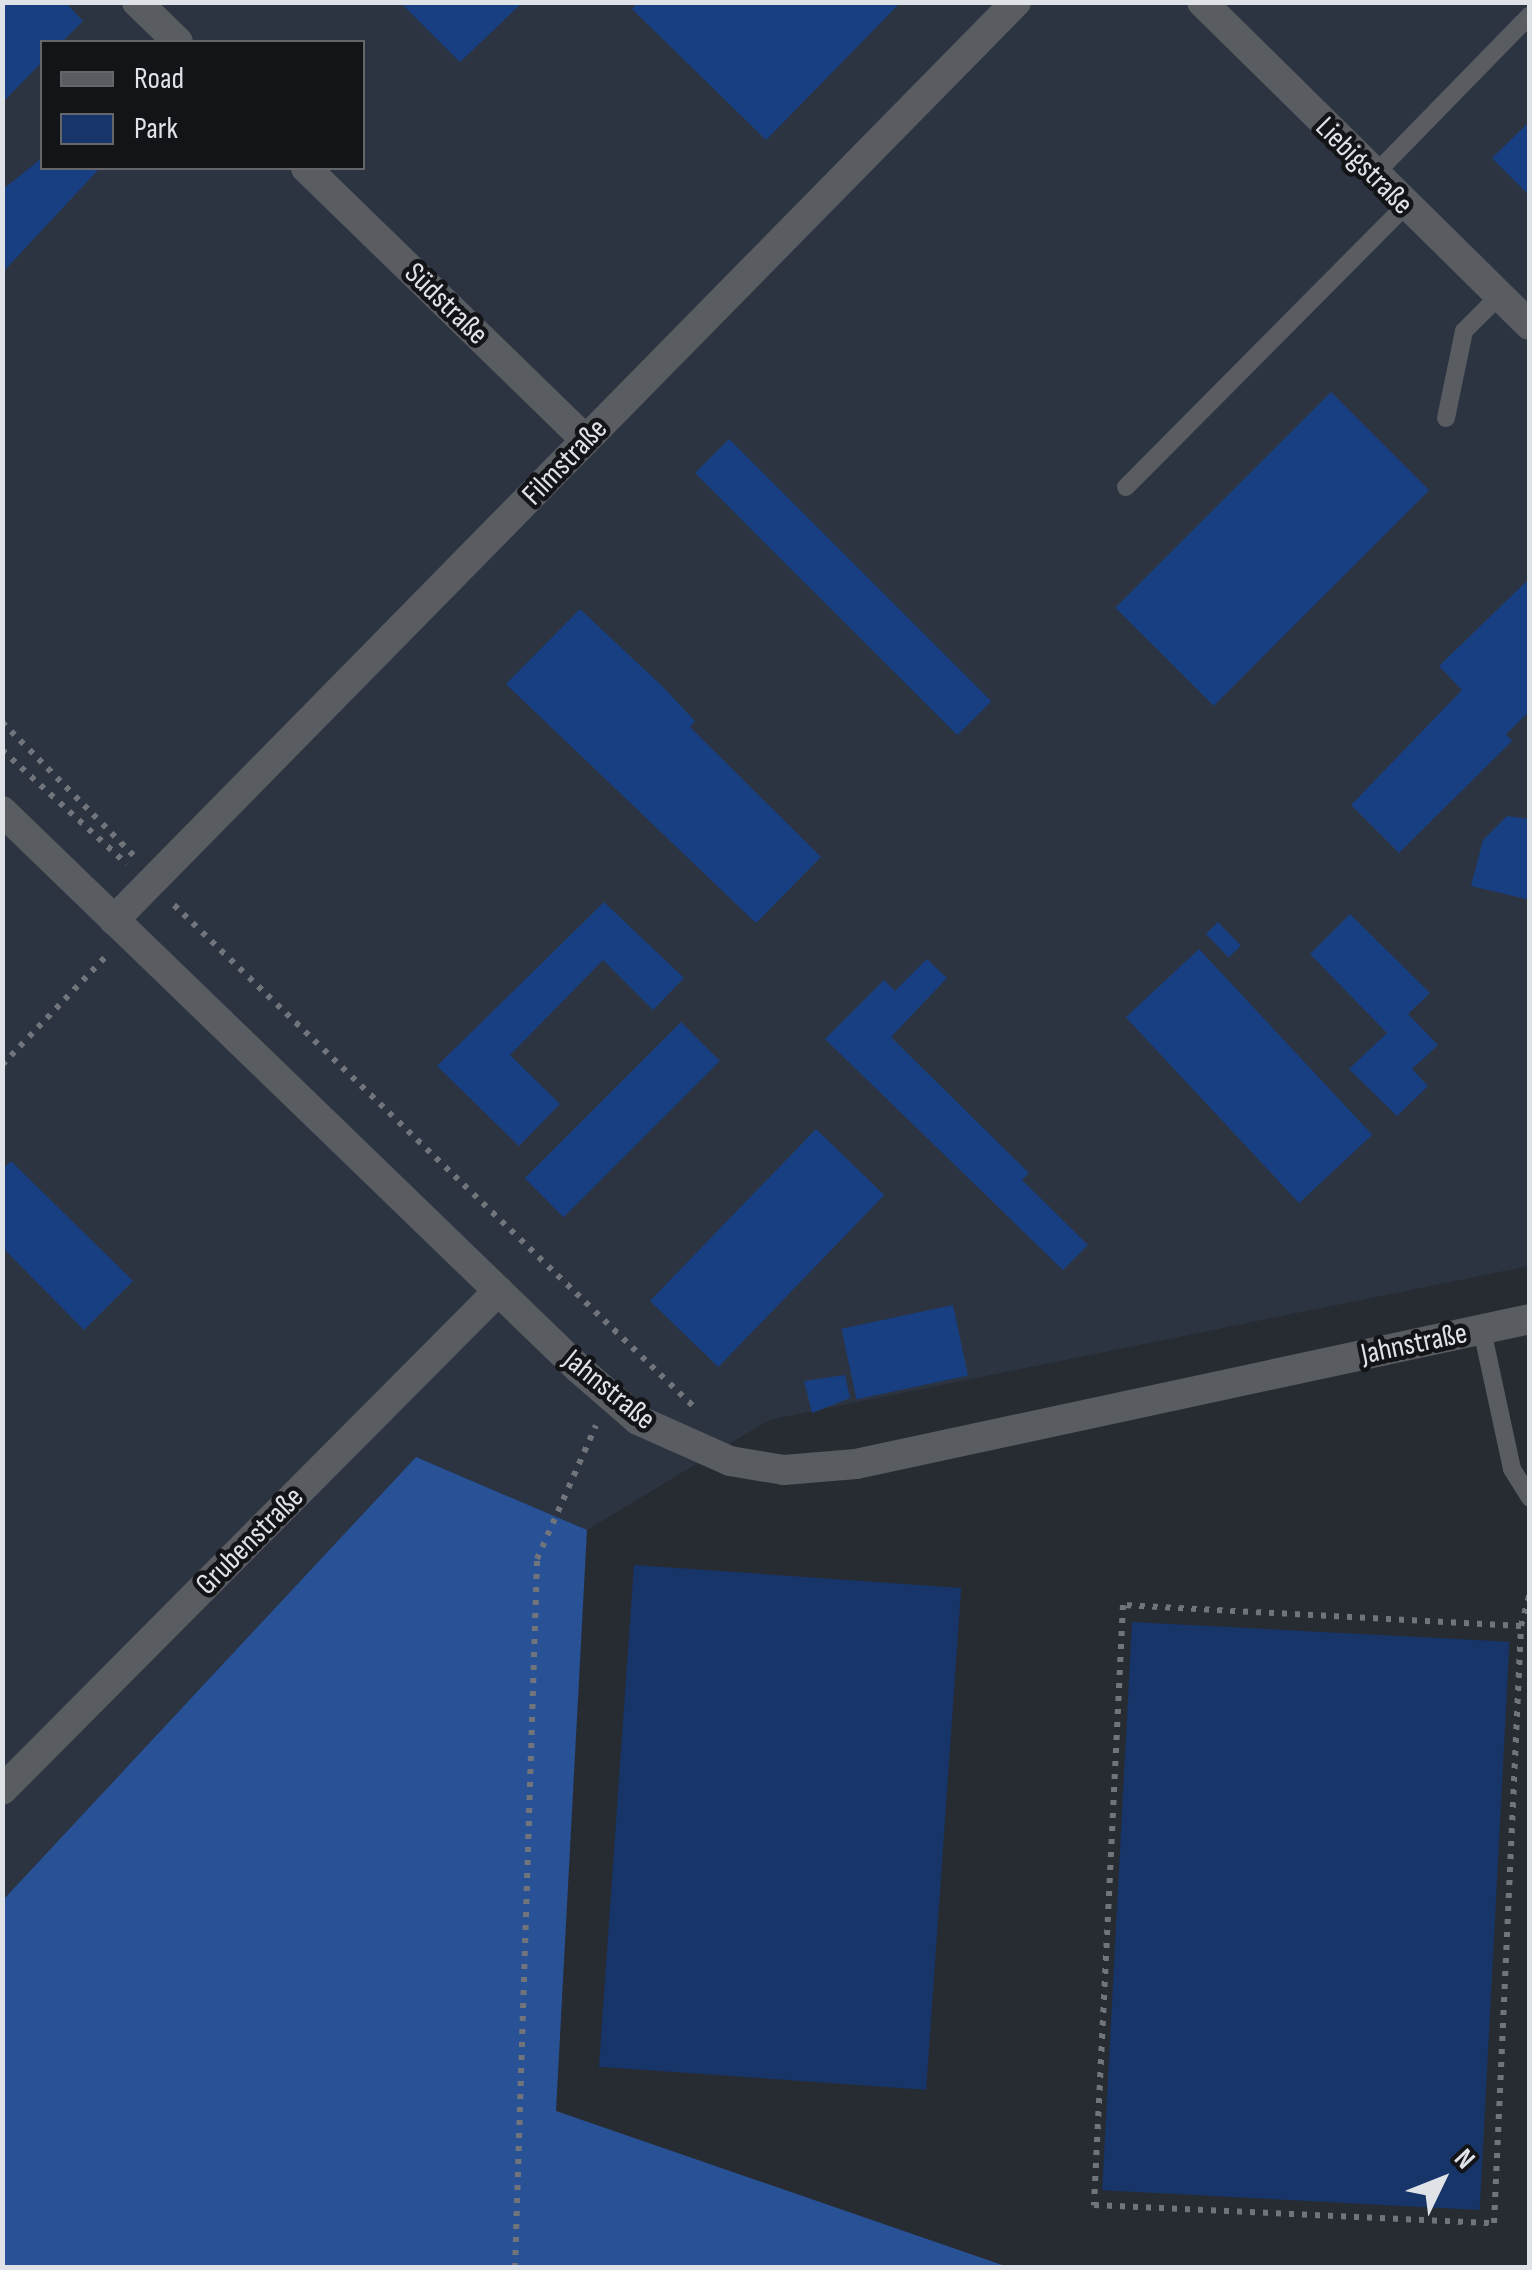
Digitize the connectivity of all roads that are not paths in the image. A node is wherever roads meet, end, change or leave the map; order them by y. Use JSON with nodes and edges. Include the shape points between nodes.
{"nodes":[{"id":1,"x":137,"y":2,"type":"edge"},
{"id":2,"x":1016,"y":2,"type":"edge"},
{"id":3,"x":1202,"y":2,"type":"edge"},
{"id":4,"x":1530,"y":15,"type":"edge"},
{"id":5,"x":176,"y":40,"type":"edge"},
{"id":6,"x":308,"y":170,"type":"edge"},
{"id":7,"x":1372,"y":177,"type":"junction"},
{"id":8,"x":1404,"y":206,"type":"junction"},
{"id":9,"x":1499,"y":296,"type":"junction"},
{"id":10,"x":1530,"y":325,"type":"edge"},
{"id":11,"x":1446,"y":418,"type":"dead end"},
{"id":12,"x":586,"y":440,"type":"junction"},
{"id":13,"x":1126,"y":486,"type":"dead end"},
{"id":14,"x":2,"y":812,"type":"edge"},
{"id":15,"x":121,"y":927,"type":"junction"},
{"id":16,"x":498,"y":1291,"type":"junction"},
{"id":17,"x":1530,"y":1320,"type":"edge"},
{"id":18,"x":1482,"y":1330,"type":"junction"},
{"id":19,"x":1528,"y":1492,"type":"edge"},
{"id":20,"x":2,"y":1790,"type":"edge"}],
"edges":[{"from":1,"to":5,"type":"street"},
{"from":2,"to":12,"type":"street","name":"Filmstraße"},
{"from":3,"to":7,"type":"street","name":"Liebigstraße"},
{"from":4,"to":7,"type":"lane"},
{"from":6,"to":12,"type":"street","name":"Südstraße"},
{"from":7,"to":8,"type":"street","name":"Liebigstraße"},
{"from":8,"to":9,"type":"street","name":"Liebigstraße"},
{"from":8,"to":13,"type":"lane"},
{"from":9,"to":10,"type":"street","name":"Liebigstraße"},
{"from":9,"to":11,"type":"lane","via":[[1464,332]]},
{"from":12,"to":15,"type":"street","name":"Filmstraße","via":[[151,883]]},
{"from":14,"to":15,"type":"street","name":"Jahnstraße"},
{"from":15,"to":16,"type":"street","name":"Jahnstraße"},
{"from":16,"to":18,"type":"street","name":"Jahnstraße","via":[[614,1399],[660,1432],[730,1461],[818,1468]]},
{"from":16,"to":20,"type":"street","name":"Grubenstraße"},
{"from":17,"to":18,"type":"street","name":"Jahnstraße"},
{"from":18,"to":19,"type":"lane","via":[[1512,1468]]}]}
